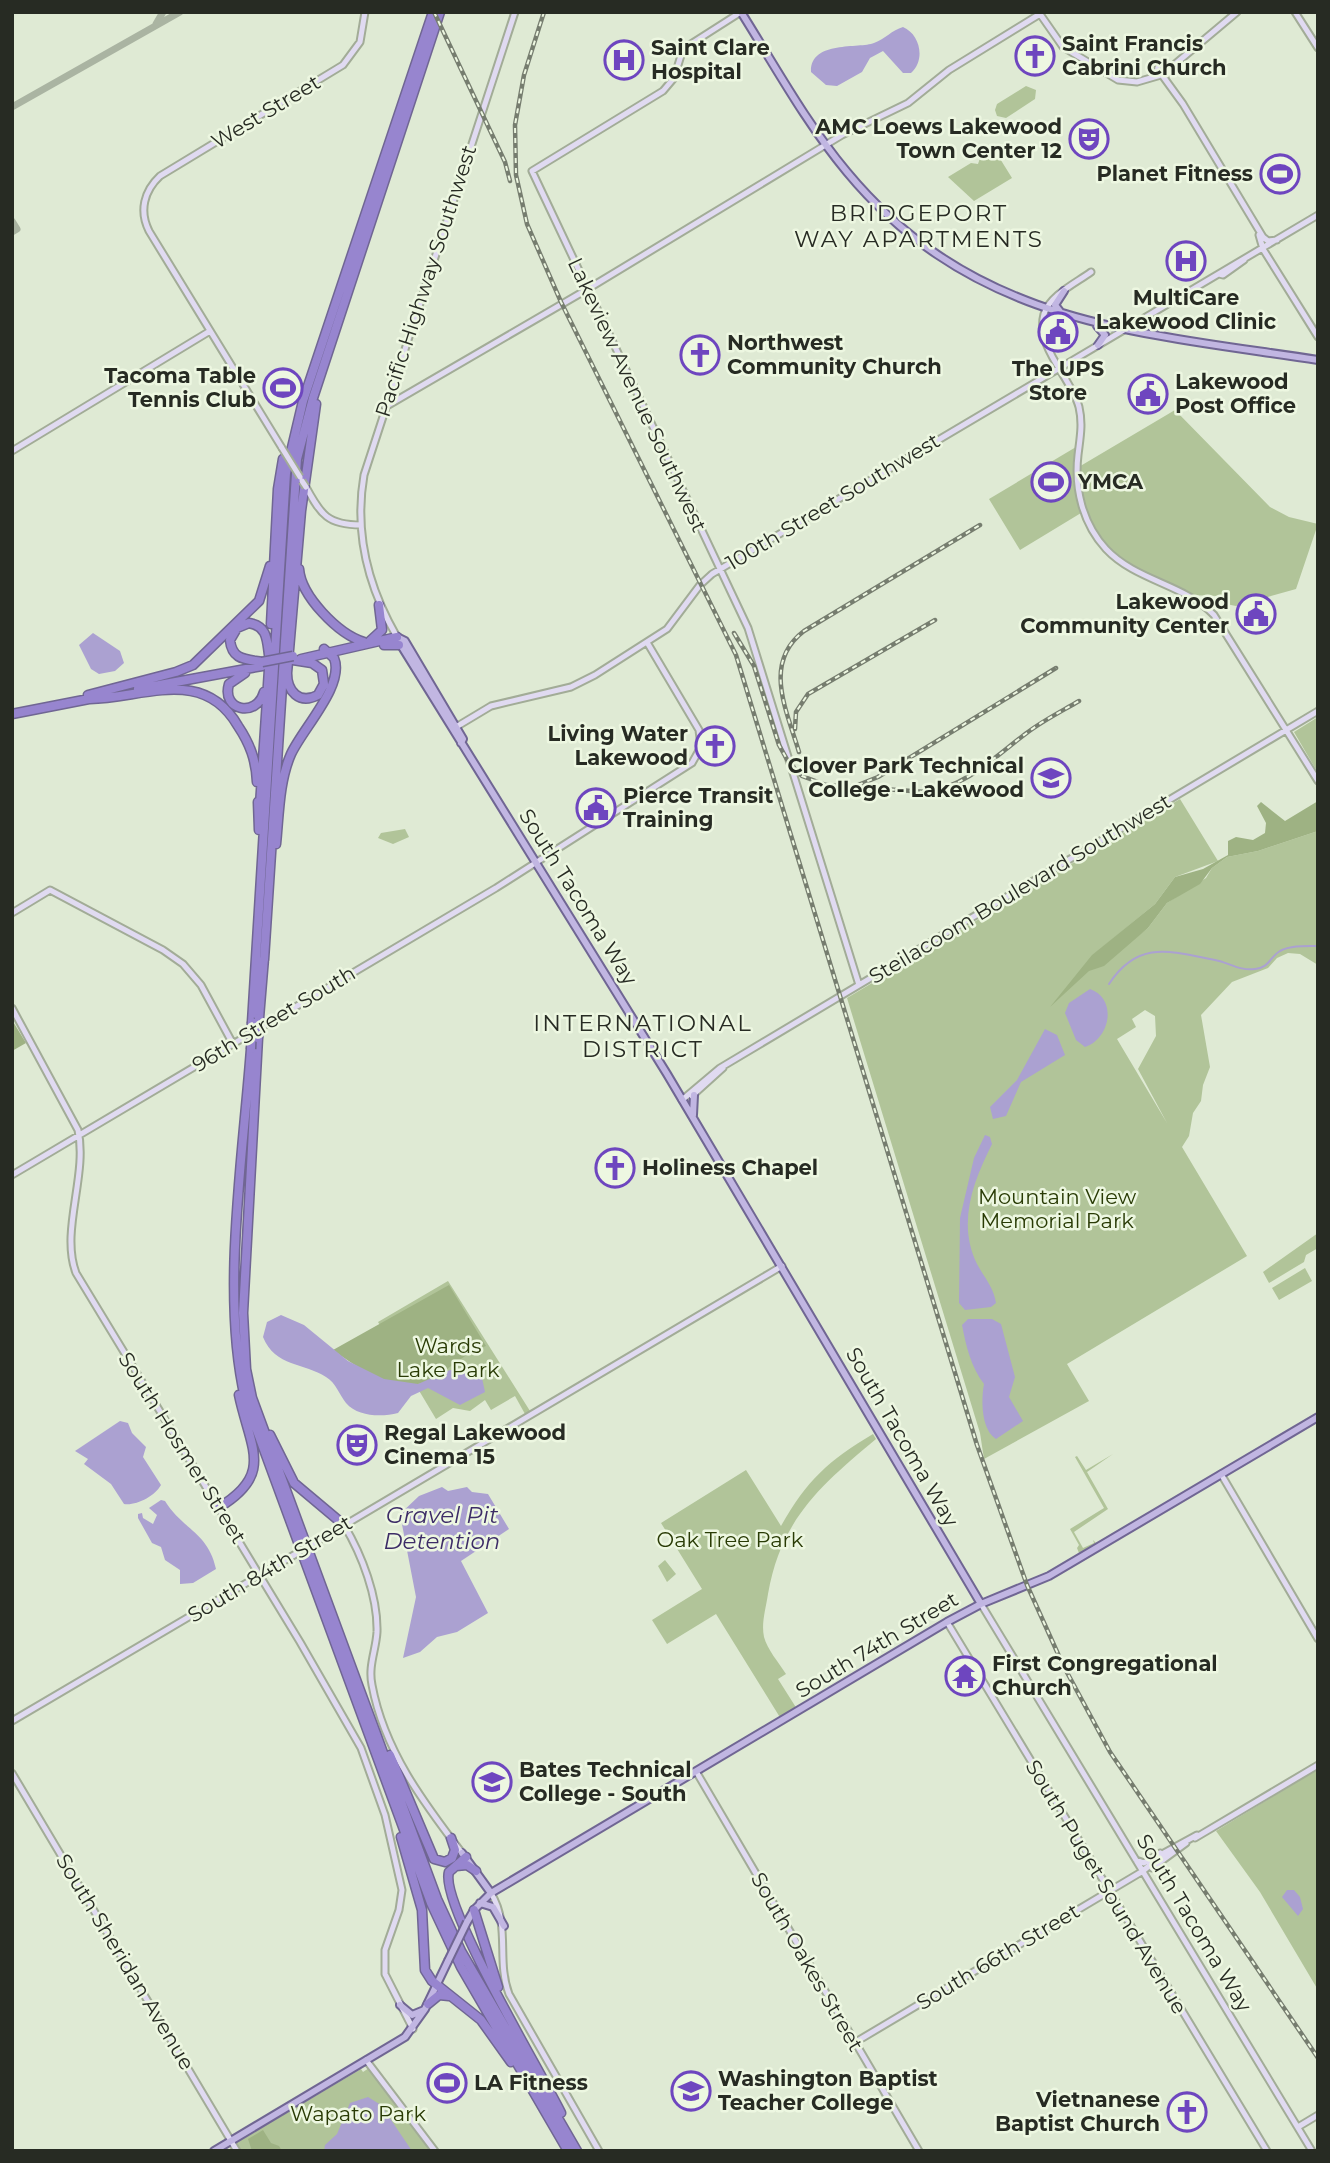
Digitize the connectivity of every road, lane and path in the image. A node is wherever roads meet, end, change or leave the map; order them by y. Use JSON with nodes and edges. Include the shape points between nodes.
{"nodes":[{"id":1,"x":365,"y":12,"type":"edge"},
{"id":2,"x":433,"y":12,"type":"edge"},
{"id":3,"x":440,"y":12,"type":"edge"},
{"id":4,"x":514,"y":12,"type":"edge"},
{"id":5,"x":741,"y":12,"type":"edge"},
{"id":6,"x":1237,"y":12,"type":"edge"},
{"id":7,"x":1295,"y":12,"type":"edge"},
{"id":8,"x":1318,"y":48,"type":"edge"},
{"id":9,"x":1163,"y":71,"type":"junction"},
{"id":10,"x":825,"y":145,"type":"junction"},
{"id":11,"x":1318,"y":215,"type":"edge"},
{"id":12,"x":1259,"y":228,"type":"junction"},
{"id":13,"x":1279,"y":240,"type":"junction"},
{"id":14,"x":1264,"y":249,"type":"junction"},
{"id":15,"x":1091,"y":272,"type":"dead end"},
{"id":16,"x":587,"y":288,"type":"junction"},
{"id":17,"x":1063,"y":291,"type":"junction"},
{"id":18,"x":347,"y":292,"type":"junction"},
{"id":19,"x":1046,"y":310,"type":"junction"},
{"id":20,"x":1066,"y":317,"type":"junction"},
{"id":21,"x":202,"y":318,"type":"junction"},
{"id":22,"x":1092,"y":323,"type":"junction"},
{"id":23,"x":1123,"y":330,"type":"junction"},
{"id":24,"x":210,"y":331,"type":"junction"},
{"id":25,"x":201,"y":337,"type":"junction"},
{"id":26,"x":1318,"y":337,"type":"edge"},
{"id":27,"x":1098,"y":345,"type":"junction"},
{"id":28,"x":1318,"y":360,"type":"edge"},
{"id":29,"x":1059,"y":368,"type":"junction"},
{"id":30,"x":392,"y":384,"type":"junction"},
{"id":31,"x":405,"y":394,"type":"junction"},
{"id":32,"x":385,"y":407,"type":"junction"},
{"id":33,"x":375,"y":416,"type":"dead end"},
{"id":34,"x":296,"y":423,"type":"junction"},
{"id":35,"x":379,"y":423,"type":"junction"},
{"id":36,"x":12,"y":451,"type":"edge"},
{"id":37,"x":301,"y":511,"type":"junction"},
{"id":38,"x":361,"y":525,"type":"junction"},
{"id":39,"x":275,"y":536,"type":"junction"},
{"id":40,"x":364,"y":553,"type":"joint"},
{"id":41,"x":720,"y":569,"type":"junction"},
{"id":42,"x":379,"y":605,"type":"junction"},
{"id":43,"x":398,"y":641,"type":"junction"},
{"id":44,"x":368,"y":643,"type":"junction"},
{"id":45,"x":648,"y":643,"type":"junction"},
{"id":46,"x":353,"y":649,"type":"junction"},
{"id":47,"x":328,"y":651,"type":"junction"},
{"id":48,"x":270,"y":655,"type":"junction"},
{"id":49,"x":293,"y":659,"type":"junction"},
{"id":50,"x":262,"y":664,"type":"junction"},
{"id":51,"x":268,"y":676,"type":"junction"},
{"id":52,"x":89,"y":697,"type":"junction"},
{"id":53,"x":12,"y":711,"type":"edge"},
{"id":54,"x":1318,"y":711,"type":"edge"},
{"id":55,"x":442,"y":715,"type":"junction"},
{"id":56,"x":456,"y":727,"type":"junction"},
{"id":57,"x":305,"y":729,"type":"junction"},
{"id":58,"x":1286,"y":730,"type":"junction"},
{"id":59,"x":461,"y":743,"type":"junction"},
{"id":60,"x":1318,"y":781,"type":"edge"},
{"id":61,"x":259,"y":830,"type":"junction"},
{"id":62,"x":536,"y":863,"type":"junction"},
{"id":63,"x":12,"y":913,"type":"edge"},
{"id":64,"x":264,"y":960,"type":"junction"},
{"id":65,"x":859,"y":985,"type":"junction"},
{"id":66,"x":12,"y":1008,"type":"edge"},
{"id":67,"x":255,"y":1018,"type":"junction"},
{"id":68,"x":233,"y":1044,"type":"junction"},
{"id":69,"x":723,"y":1068,"type":"junction"},
{"id":70,"x":694,"y":1095,"type":"junction"},
{"id":71,"x":682,"y":1100,"type":"junction"},
{"id":72,"x":694,"y":1120,"type":"junction"},
{"id":73,"x":79,"y":1135,"type":"junction"},
{"id":74,"x":12,"y":1175,"type":"edge"},
{"id":75,"x":782,"y":1266,"type":"junction"},
{"id":76,"x":236,"y":1326,"type":"junction"},
{"id":77,"x":245,"y":1347,"type":"junction"},
{"id":78,"x":1318,"y":1417,"type":"edge"},
{"id":79,"x":1221,"y":1474,"type":"junction"},
{"id":80,"x":218,"y":1508,"type":"junction"},
{"id":81,"x":344,"y":1525,"type":"junction"},
{"id":82,"x":259,"y":1575,"type":"junction"},
{"id":83,"x":981,"y":1604,"type":"junction"},
{"id":84,"x":947,"y":1622,"type":"junction"},
{"id":85,"x":1318,"y":1639,"type":"edge"},
{"id":86,"x":349,"y":1662,"type":"junction"},
{"id":87,"x":12,"y":1721,"type":"edge"},
{"id":88,"x":1318,"y":1765,"type":"edge"},
{"id":89,"x":380,"y":1768,"type":"junction"},
{"id":90,"x":12,"y":1773,"type":"edge"},
{"id":91,"x":696,"y":1773,"type":"junction"},
{"id":92,"x":1197,"y":1835,"type":"junction"},
{"id":93,"x":451,"y":1838,"type":"junction"},
{"id":94,"x":1164,"y":1853,"type":"junction"},
{"id":95,"x":464,"y":1855,"type":"junction"},
{"id":96,"x":1136,"y":1860,"type":"junction"},
{"id":97,"x":445,"y":1862,"type":"junction"},
{"id":98,"x":453,"y":1867,"type":"junction"},
{"id":99,"x":476,"y":1871,"type":"junction"},
{"id":100,"x":1143,"y":1871,"type":"junction"},
{"id":101,"x":1110,"y":1891,"type":"junction"},
{"id":102,"x":492,"y":1893,"type":"junction"},
{"id":103,"x":477,"y":1907,"type":"junction"},
{"id":104,"x":503,"y":1926,"type":"junction"},
{"id":105,"x":437,"y":1985,"type":"junction"},
{"id":106,"x":460,"y":2002,"type":"junction"},
{"id":107,"x":400,"y":2005,"type":"junction"},
{"id":108,"x":427,"y":2007,"type":"junction"},
{"id":109,"x":413,"y":2028,"type":"junction"},
{"id":110,"x":522,"y":2037,"type":"junction"},
{"id":111,"x":854,"y":2043,"type":"junction"},
{"id":112,"x":366,"y":2060,"type":"junction"},
{"id":113,"x":545,"y":2110,"type":"junction"},
{"id":114,"x":1318,"y":2115,"type":"edge"},
{"id":115,"x":1298,"y":2127,"type":"junction"},
{"id":116,"x":231,"y":2141,"type":"junction"},
{"id":117,"x":215,"y":2151,"type":"edge"},
{"id":118,"x":237,"y":2151,"type":"edge"},
{"id":119,"x":435,"y":2151,"type":"edge"},
{"id":120,"x":568,"y":2151,"type":"edge"},
{"id":121,"x":578,"y":2151,"type":"edge"},
{"id":122,"x":599,"y":2151,"type":"edge"},
{"id":123,"x":919,"y":2151,"type":"edge"},
{"id":124,"x":1267,"y":2151,"type":"edge"},
{"id":125,"x":1312,"y":2151,"type":"edge"}],
"edges":[{"from":1,"to":21,"type":"main road","name":"West Street","via":[[356,50],[339,68],[167,171],[149,189],[143,208],[146,224]]},
{"from":2,"to":34,"type":"highway"},
{"from":3,"to":18,"type":"highway"},
{"from":4,"to":30,"type":"main road","name":"Pacific Highway Southwest"},
{"from":5,"to":10,"type":"main road"},
{"from":5,"to":16,"type":"main road","name":"Lakeview Avenue Southwest","via":[[683,49],[674,78],[663,91],[536,166],[533,174]]},
{"from":6,"to":9,"type":"main road"},
{"from":7,"to":8,"type":"main road"},
{"from":9,"to":10,"type":"main road","via":[[1141,82],[1118,80],[1069,51],[1040,14],[950,70],[915,99]]},
{"from":9,"to":12,"type":"main road"},
{"from":10,"to":16,"type":"main road"},
{"from":10,"to":19,"type":"main road","via":[[874,202],[935,254],[996,289]]},
{"from":11,"to":13,"type":"main road","name":"100th Street Southwest"},
{"from":12,"to":13,"type":"main road","via":[[1266,240]]},
{"from":12,"to":14,"type":"main road"},
{"from":13,"to":14,"type":"main road","name":"100th Street Southwest"},
{"from":14,"to":23,"type":"main road","name":"100th Street Southwest"},
{"from":14,"to":26,"type":"main road"},
{"from":15,"to":17,"type":"main road"},
{"from":16,"to":31,"type":"main road"},
{"from":16,"to":41,"type":"main road","name":"Lakeview Avenue Southwest"},
{"from":17,"to":19,"type":"main road"},
{"from":17,"to":20,"type":"main road","via":[[1055,306]]},
{"from":18,"to":37,"type":"highway","via":[[315,409]]},
{"from":18,"to":64,"type":"highway","via":[[301,438],[293,480]]},
{"from":19,"to":20,"type":"main road"},
{"from":19,"to":29,"type":"main road","via":[[1045,337]]},
{"from":20,"to":22,"type":"main road"},
{"from":21,"to":24,"type":"main road"},
{"from":21,"to":25,"type":"main road"},
{"from":22,"to":23,"type":"main road"},
{"from":22,"to":27,"type":"main road","via":[[1105,333]]},
{"from":23,"to":27,"type":"main road","name":"100th Street Southwest"},
{"from":23,"to":28,"type":"main road"},
{"from":24,"to":25,"type":"main road"},
{"from":24,"to":38,"type":"main road","bridge":true,"via":[[328,519],[341,525]]},
{"from":25,"to":36,"type":"main road"},
{"from":27,"to":29,"type":"main road","name":"100th Street Southwest"},
{"from":29,"to":41,"type":"main road","name":"100th Street Southwest"},
{"from":29,"to":58,"type":"main road","via":[[1079,406],[1077,480],[1081,504],[1094,533],[1127,567],[1192,598],[1214,615]]},
{"from":30,"to":31,"type":"main road","via":[[395,393]]},
{"from":30,"to":32,"type":"main road","name":"Pacific Highway Southwest"},
{"from":31,"to":32,"type":"main road"},
{"from":32,"to":35,"type":"main road","name":"Pacific Highway Southwest"},
{"from":33,"to":35,"type":"main road"},
{"from":34,"to":39,"type":"highway","via":[[280,475]]},
{"from":34,"to":67,"type":"highway","via":[[284,502]]},
{"from":35,"to":38,"type":"main road","name":"Pacific Highway Southwest","via":[[363,481]]},
{"from":37,"to":44,"type":"highway","via":[[302,584],[343,631]]},
{"from":37,"to":49,"type":"highway","via":[[287,679],[295,695],[315,697],[324,687],[322,670]]},
{"from":38,"to":40,"type":"main road","name":"Pacific Highway Southwest"},
{"from":39,"to":48,"type":"highway"},
{"from":39,"to":52,"type":"highway","via":[[259,601],[193,664]]},
{"from":40,"to":42,"type":"main road","name":"South Tacoma Way"},
{"from":41,"to":45,"type":"main road","name":"100th Street Southwest","via":[[700,585],[670,627]]},
{"from":41,"to":65,"type":"main road","name":"Lakeview Avenue Southwest","via":[[748,628]]},
{"from":42,"to":43,"type":"main road","name":"South Tacoma Way"},
{"from":42,"to":44,"type":"highway","via":[[382,630]]},
{"from":43,"to":44,"type":"highway"},
{"from":43,"to":55,"type":"main road","name":"South Tacoma Way"},
{"from":43,"to":56,"type":"main road","name":"South Tacoma Way","via":[[405,641]]},
{"from":44,"to":46,"type":"highway"},
{"from":44,"to":47,"type":"highway"},
{"from":45,"to":56,"type":"main road","name":"100th Street Southwest","via":[[581,683],[491,706]]},
{"from":45,"to":62,"type":"main road","name":"96th Street South","via":[[699,730],[701,747],[692,763]]},
{"from":46,"to":47,"type":"highway"},
{"from":46,"to":57,"type":"highway","via":[[343,658],[332,695]]},
{"from":47,"to":49,"type":"highway"},
{"from":47,"to":57,"type":"highway","via":[[337,666],[332,685]]},
{"from":48,"to":50,"type":"highway","via":[[262,628],[250,623],[237,628],[230,640],[235,654]]},
{"from":48,"to":51,"type":"highway"},
{"from":49,"to":50,"type":"highway","bridge":true},
{"from":50,"to":51,"type":"highway","via":[[231,680],[230,702],[242,709],[255,706]]},
{"from":50,"to":52,"type":"highway"},
{"from":51,"to":61,"type":"highway"},
{"from":52,"to":53,"type":"highway"},
{"from":52,"to":61,"type":"highway","via":[[186,689],[219,700],[253,755]]},
{"from":54,"to":58,"type":"main road","name":"Steilacoom Boulevard Southwest"},
{"from":55,"to":56,"type":"main road"},
{"from":55,"to":59,"type":"main road","name":"South Tacoma Way"},
{"from":56,"to":59,"type":"main road","name":"South Tacoma Way"},
{"from":57,"to":64,"type":"highway","via":[[284,778]]},
{"from":58,"to":60,"type":"main road"},
{"from":58,"to":65,"type":"main road","name":"Steilacoom Boulevard Southwest"},
{"from":59,"to":62,"type":"main road","name":"South Tacoma Way"},
{"from":61,"to":67,"type":"highway"},
{"from":62,"to":68,"type":"main road","name":"96th Street South"},
{"from":62,"to":71,"type":"main road","name":"South Tacoma Way"},
{"from":63,"to":68,"type":"main road","via":[[50,890],[163,950],[196,977]]},
{"from":64,"to":67,"type":"highway"},
{"from":65,"to":69,"type":"main road","name":"Steilacoom Boulevard Southwest"},
{"from":66,"to":73,"type":"main road","via":[[72,1114]]},
{"from":67,"to":76,"type":"highway","bridge":true,"via":[[236,1261]]},
{"from":67,"to":77,"type":"highway","bridge":true,"via":[[258,1038],[245,1253]]},
{"from":68,"to":73,"type":"main road","name":"96th Street South"},
{"from":69,"to":70,"type":"main road","name":"Steilacoom Boulevard Southwest"},
{"from":69,"to":71,"type":"main road","name":"Steilacoom Boulevard Southwest"},
{"from":70,"to":71,"type":"main road","name":"Steilacoom Boulevard Southwest"},
{"from":70,"to":72,"type":"main road"},
{"from":71,"to":72,"type":"main road","name":"South Tacoma Way"},
{"from":72,"to":75,"type":"main road","name":"South Tacoma Way"},
{"from":73,"to":74,"type":"main road","name":"96th Street South"},
{"from":73,"to":80,"type":"main road","name":"South Hosmer Street","via":[[72,1251],[78,1278]]},
{"from":75,"to":81,"type":"main road","name":"South 84th Street"},
{"from":75,"to":83,"type":"main road","name":"South Tacoma Way"},
{"from":76,"to":80,"type":"highway","via":[[235,1368],[254,1467],[245,1490]]},
{"from":76,"to":89,"type":"highway","via":[[242,1383],[254,1428]]},
{"from":77,"to":81,"type":"highway","via":[[261,1410],[289,1477]]},
{"from":77,"to":86,"type":"highway","via":[[249,1384],[262,1428]]},
{"from":78,"to":79,"type":"main road","name":"South 74th Street"},
{"from":79,"to":83,"type":"main road","name":"South 74th Street","via":[[1049,1576]]},
{"from":79,"to":85,"type":"main road"},
{"from":80,"to":82,"type":"main road","name":"South Hosmer Street"},
{"from":81,"to":82,"type":"main road","name":"South 84th Street","bridge":true},
{"from":81,"to":93,"type":"main road","via":[[360,1555],[375,1613],[371,1681],[385,1728],[410,1782]]},
{"from":82,"to":87,"type":"main road","name":"South 84th Street"},
{"from":82,"to":107,"type":"main road","name":"South Hosmer Street","via":[[353,1733],[380,1798],[401,1886],[399,1910],[383,1960],[386,1980]]},
{"from":83,"to":84,"type":"main road","name":"South 74th Street"},
{"from":83,"to":96,"type":"main road","name":"South Tacoma Way"},
{"from":84,"to":91,"type":"main road","name":"South 74th Street"},
{"from":84,"to":101,"type":"main road","name":"South Puget Sound Avenue"},
{"from":86,"to":97,"type":"highway","via":[[427,1849],[434,1859]]},
{"from":86,"to":121,"type":"highway","via":[[449,1927]]},
{"from":88,"to":92,"type":"main road","name":"South 66th Street"},
{"from":89,"to":105,"type":"highway","via":[[420,1900],[423,1966]]},
{"from":89,"to":113,"type":"highway","via":[[449,1943]]},
{"from":90,"to":116,"type":"main road","name":"South Sheridan Avenue"},
{"from":91,"to":102,"type":"main road","name":"South 74th Street"},
{"from":91,"to":111,"type":"main road","name":"South Oakes Street"},
{"from":92,"to":94,"type":"main road","name":"South 66th Street"},
{"from":92,"to":100,"type":"main road","name":"South 66th Street"},
{"from":93,"to":95,"type":"main road"},
{"from":93,"to":97,"type":"highway","via":[[454,1854]]},
{"from":94,"to":96,"type":"main road","via":[[1144,1863]]},
{"from":94,"to":100,"type":"main road","name":"South 66th Street"},
{"from":95,"to":97,"type":"highway"},
{"from":95,"to":98,"type":"highway"},
{"from":95,"to":99,"type":"main road"},
{"from":96,"to":100,"type":"main road","name":"South Tacoma Way"},
{"from":98,"to":99,"type":"highway","via":[[465,1865]]},
{"from":98,"to":110,"type":"highway","via":[[447,1876],[451,1894],[488,1978]]},
{"from":99,"to":102,"type":"main road"},
{"from":100,"to":101,"type":"main road","name":"South 66th Street"},
{"from":100,"to":115,"type":"main road","name":"South Tacoma Way"},
{"from":101,"to":111,"type":"main road","name":"South 66th Street"},
{"from":101,"to":124,"type":"main road","name":"South Puget Sound Avenue"},
{"from":102,"to":103,"type":"main road","name":"South 74th Street"},
{"from":102,"to":104,"type":"main road"},
{"from":103,"to":104,"type":"main road","via":[[493,1907]]},
{"from":103,"to":105,"type":"main road","name":"South 74th Street","bridge":true},
{"from":103,"to":110,"type":"highway","via":[[490,1966]]},
{"from":104,"to":122,"type":"main road","via":[[502,1969],[509,1994]]},
{"from":105,"to":106,"type":"highway"},
{"from":105,"to":108,"type":"main road","name":"South 74th Street"},
{"from":106,"to":108,"type":"highway","via":[[442,1994]]},
{"from":106,"to":113,"type":"highway","via":[[485,2025]]},
{"from":107,"to":108,"type":"main road","via":[[412,2015]]},
{"from":107,"to":109,"type":"main road","name":"South Hosmer Street"},
{"from":108,"to":109,"type":"main road","name":"South 74th Street"},
{"from":109,"to":112,"type":"main road"},
{"from":110,"to":121,"type":"highway"},
{"from":111,"to":123,"type":"main road","name":"South Oakes Street"},
{"from":112,"to":116,"type":"main road"},
{"from":112,"to":119,"type":"main road"},
{"from":113,"to":120,"type":"highway"},
{"from":114,"to":115,"type":"main road"},
{"from":115,"to":125,"type":"main road","name":"South Tacoma Way"},
{"from":116,"to":117,"type":"main road"},
{"from":116,"to":118,"type":"main road","name":"South Sheridan Avenue"}]}
